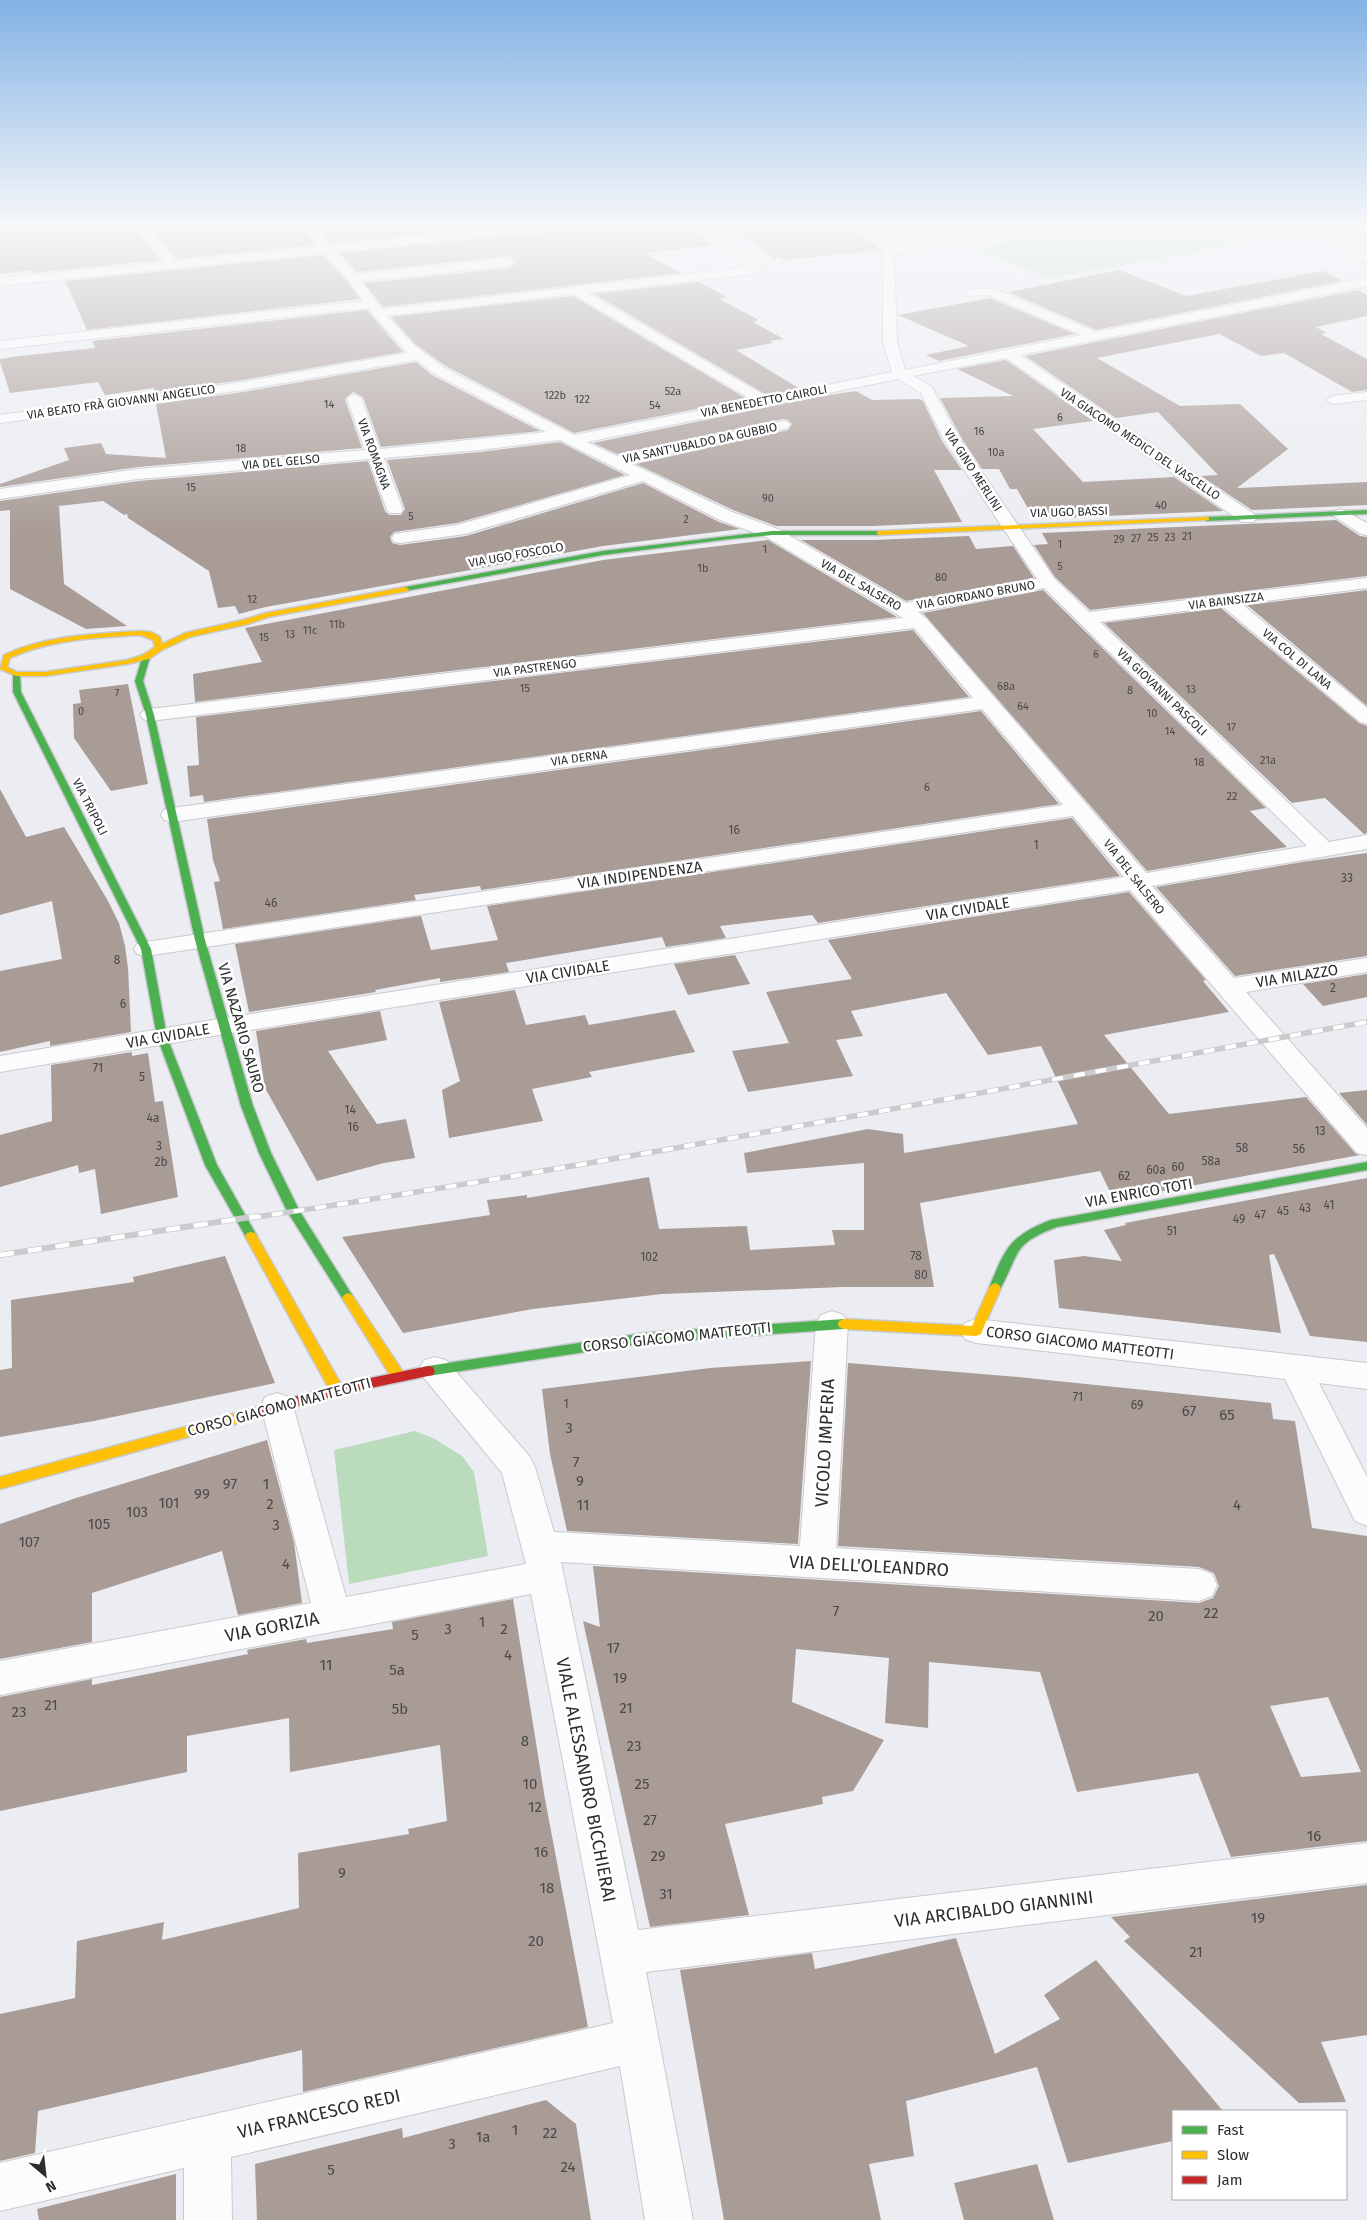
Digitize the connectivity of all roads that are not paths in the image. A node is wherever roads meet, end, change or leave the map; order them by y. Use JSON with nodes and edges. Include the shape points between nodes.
{"nodes":[{"id":1,"x":181,"y":328,"type":"edge"},
{"id":2,"x":391,"y":328,"type":"edge"},
{"id":3,"x":639,"y":328,"type":"edge"},
{"id":4,"x":890,"y":328,"type":"edge"},
{"id":5,"x":1074,"y":328,"type":"edge"},
{"id":6,"x":1136,"y":328,"type":"edge"},
{"id":7,"x":1094,"y":336,"type":"junction"},
{"id":8,"x":0,"y":345,"type":"edge"},
{"id":9,"x":1008,"y":353,"type":"junction"},
{"id":10,"x":419,"y":355,"type":"junction"},
{"id":11,"x":899,"y":374,"type":"junction"},
{"id":12,"x":1367,"y":396,"type":"edge"},
{"id":13,"x":354,"y":398,"type":"dead end"},
{"id":14,"x":1333,"y":400,"type":"dead end"},
{"id":15,"x":764,"y":401,"type":"junction"},
{"id":16,"x":0,"y":419,"type":"edge"},
{"id":17,"x":784,"y":425,"type":"dead end"},
{"id":18,"x":567,"y":437,"type":"junction"},
{"id":19,"x":374,"y":453,"type":"junction"},
{"id":20,"x":616,"y":461,"type":"junction"},
{"id":21,"x":646,"y":476,"type":"junction"},
{"id":22,"x":0,"y":494,"type":"edge"},
{"id":23,"x":395,"y":510,"type":"dead end"},
{"id":24,"x":1367,"y":512,"type":"edge"},
{"id":25,"x":1341,"y":514,"type":"junction"},
{"id":26,"x":1248,"y":518,"type":"junction"},
{"id":27,"x":1011,"y":528,"type":"junction"},
{"id":28,"x":1367,"y":530,"type":"edge"},
{"id":29,"x":772,"y":533,"type":"junction"},
{"id":30,"x":400,"y":538,"type":"dead end"},
{"id":31,"x":1048,"y":582,"type":"junction"},
{"id":32,"x":1367,"y":583,"type":"edge"},
{"id":33,"x":1227,"y":600,"type":"junction"},
{"id":34,"x":266,"y":615,"type":"junction"},
{"id":35,"x":911,"y":615,"type":"junction"},
{"id":36,"x":1086,"y":618,"type":"junction"},
{"id":37,"x":178,"y":627,"type":"dead end"},
{"id":38,"x":159,"y":630,"type":"dead end"},
{"id":39,"x":140,"y":633,"type":"junction"},
{"id":40,"x":11,"y":643,"type":"dead end"},
{"id":41,"x":37,"y":645,"type":"junction"},
{"id":42,"x":160,"y":648,"type":"junction"},
{"id":43,"x":146,"y":657,"type":"junction"},
{"id":44,"x":3,"y":659,"type":"edge"},
{"id":45,"x":9,"y":672,"type":"edge"},
{"id":46,"x":987,"y":702,"type":"junction"},
{"id":47,"x":150,"y":715,"type":"junction"},
{"id":48,"x":1367,"y":718,"type":"edge"},
{"id":49,"x":1079,"y":809,"type":"junction"},
{"id":50,"x":172,"y":815,"type":"junction"},
{"id":51,"x":1367,"y":842,"type":"edge"},
{"id":52,"x":1322,"y":849,"type":"junction"},
{"id":53,"x":1138,"y":882,"type":"junction"},
{"id":54,"x":200,"y":940,"type":"junction"},
{"id":55,"x":146,"y":949,"type":"junction"},
{"id":56,"x":1367,"y":965,"type":"edge"},
{"id":57,"x":1227,"y":987,"type":"junction"},
{"id":58,"x":225,"y":1026,"type":"junction"},
{"id":59,"x":162,"y":1037,"type":"junction"},
{"id":60,"x":0,"y":1064,"type":"edge"},
{"id":61,"x":1367,"y":1146,"type":"edge"},
{"id":62,"x":1367,"y":1166,"type":"edge"},
{"id":63,"x":832,"y":1323,"type":"junction"},
{"id":64,"x":976,"y":1331,"type":"junction"},
{"id":65,"x":1295,"y":1367,"type":"junction"},
{"id":66,"x":416,"y":1372,"type":"junction"},
{"id":67,"x":1367,"y":1376,"type":"edge"},
{"id":68,"x":337,"y":1390,"type":"junction"},
{"id":69,"x":277,"y":1406,"type":"junction"},
{"id":70,"x":0,"y":1483,"type":"edge"},
{"id":71,"x":1367,"y":1511,"type":"edge"},
{"id":72,"x":542,"y":1561,"type":"junction"},
{"id":73,"x":818,"y":1562,"type":"junction"},
{"id":74,"x":1199,"y":1585,"type":"dead end"},
{"id":75,"x":333,"y":1616,"type":"junction"},
{"id":76,"x":0,"y":1678,"type":"edge"},
{"id":77,"x":1367,"y":1863,"type":"edge"},
{"id":78,"x":620,"y":1954,"type":"junction"},
{"id":79,"x":638,"y":2040,"type":"junction"},
{"id":80,"x":207,"y":2140,"type":"junction"},
{"id":81,"x":0,"y":2187,"type":"edge"},
{"id":82,"x":208,"y":2220,"type":"edge"},
{"id":83,"x":669,"y":2220,"type":"edge"}],
"edges":[{"from":1,"to":8,"type":"street"},
{"from":2,"to":10,"type":"street","name":"VIA DEL SALSERO"},
{"from":3,"to":15,"type":"street"},
{"from":4,"to":11,"type":"street","via":[[890,342]]},
{"from":5,"to":7,"type":"street"},
{"from":6,"to":7,"type":"street","name":"VIA BENEDETTO CAIROLI"},
{"from":7,"to":9,"type":"street","name":"VIA BENEDETTO CAIROLI"},
{"from":9,"to":11,"type":"street","name":"VIA BENEDETTO CAIROLI"},
{"from":9,"to":26,"type":"street","name":"VIA GIACOMO MEDICI DEL VASCELLO"},
{"from":10,"to":16,"type":"street","name":"VIA BEATO FRÀ GIOVANNI ANGELICO","via":[[243,386]]},
{"from":10,"to":18,"type":"street","name":"VIA DEL SALSERO","via":[[438,370]]},
{"from":11,"to":15,"type":"street","name":"VIA BENEDETTO CAIROLI"},
{"from":11,"to":27,"type":"street","name":"VIA GINO MERLINI","via":[[927,390],[952,440]]},
{"from":12,"to":14,"type":"street"},
{"from":13,"to":19,"type":"street","name":"VIA ROMAGNA"},
{"from":15,"to":18,"type":"street","name":"VIA BENEDETTO CAIROLI"},
{"from":17,"to":20,"type":"street","name":"VIA SANT'UBALDO DA GUBBIO"},
{"from":18,"to":19,"type":"street","name":"VIA DEL GELSO"},
{"from":18,"to":20,"type":"street","name":"VIA DEL SALSERO"},
{"from":19,"to":22,"type":"street","name":"VIA DEL GELSO","via":[[138,474]]},
{"from":19,"to":23,"type":"street","name":"VIA ROMAGNA"},
{"from":20,"to":21,"type":"street","name":"VIA DEL SALSERO"},
{"from":21,"to":29,"type":"street","name":"VIA DEL SALSERO","via":[[726,516]]},
{"from":21,"to":30,"type":"street","via":[[459,530]]},
{"from":24,"to":25,"type":"main road","name":"VIA UGO BASSI"},
{"from":25,"to":26,"type":"main road","name":"VIA UGO BASSI"},
{"from":25,"to":28,"type":"street"},
{"from":26,"to":27,"type":"main road","name":"VIA UGO BASSI"},
{"from":27,"to":29,"type":"main road","name":"VIA UGO BASSI"},
{"from":27,"to":31,"type":"street","name":"VIA GIOVANNI PASCOLI"},
{"from":29,"to":34,"type":"main road","name":"VIA UGO FOSCOLO","via":[[612,551]]},
{"from":29,"to":35,"type":"street","name":"VIA DEL SALSERO"},
{"from":31,"to":35,"type":"street","name":"VIA GIORDANO BRUNO"},
{"from":31,"to":36,"type":"street","name":"VIA GIOVANNI PASCOLI"},
{"from":32,"to":33,"type":"street","name":"VIA BAINSIZZA"},
{"from":33,"to":36,"type":"street","name":"VIA BAINSIZZA"},
{"from":33,"to":48,"type":"street","name":"VIA COL DI LANA"},
{"from":34,"to":37,"type":"main road"},
{"from":34,"to":42,"type":"main road","via":[[188,635]]},
{"from":35,"to":46,"type":"street","name":"VIA DEL SALSERO"},
{"from":35,"to":47,"type":"street","name":"VIA PASTRENGO"},
{"from":36,"to":52,"type":"street","name":"VIA GIOVANNI PASCOLI"},
{"from":38,"to":39,"type":"main road"},
{"from":39,"to":41,"type":"main road"},
{"from":39,"to":42,"type":"main road","via":[[158,639]]},
{"from":40,"to":41,"type":"main road"},
{"from":41,"to":44,"type":"main road"},
{"from":42,"to":43,"type":"main road"},
{"from":43,"to":45,"type":"main road","via":[[44,674]]},
{"from":43,"to":47,"type":"main road","name":"VIA NAZARIO SAURO","via":[[139,681]]},
{"from":44,"to":45,"type":"main road","name":"VIA TRIPOLI","via":[[3,668]]},
{"from":45,"to":55,"type":"main road","name":"VIA TRIPOLI"},
{"from":46,"to":49,"type":"street","name":"VIA DEL SALSERO"},
{"from":46,"to":50,"type":"street","name":"VIA DERNA"},
{"from":47,"to":50,"type":"main road","name":"VIA NAZARIO SAURO"},
{"from":49,"to":53,"type":"street","name":"VIA DEL SALSERO"},
{"from":49,"to":54,"type":"street","name":"VIA INDIPENDENZA"},
{"from":50,"to":54,"type":"main road","name":"VIA NAZARIO SAURO"},
{"from":51,"to":52,"type":"street","name":"VIA CIVIDALE"},
{"from":52,"to":53,"type":"street","name":"VIA CIVIDALE"},
{"from":53,"to":57,"type":"street","name":"VIA DEL SALSERO"},
{"from":53,"to":58,"type":"street","name":"VIA CIVIDALE"},
{"from":54,"to":55,"type":"street","name":"VIA INDIPENDENZA"},
{"from":54,"to":58,"type":"main road","name":"VIA NAZARIO SAURO"},
{"from":55,"to":59,"type":"main road"},
{"from":56,"to":57,"type":"street","name":"VIA MILAZZO"},
{"from":57,"to":61,"type":"street","name":"VIA DEL SALSERO"},
{"from":58,"to":59,"type":"street","name":"VIA CIVIDALE"},
{"from":58,"to":66,"type":"main road","name":"VIA NAZARIO SAURO","via":[[247,1106],[293,1211]]},
{"from":59,"to":60,"type":"street","name":"VIA CIVIDALE"},
{"from":59,"to":68,"type":"main road","via":[[211,1165]]},
{"from":62,"to":64,"type":"main road","name":"VIA ENRICO TOTI","via":[[1055,1223],[1030,1231],[1014,1246]]},
{"from":63,"to":64,"type":"main road","name":"CORSO GIACOMO MATTEOTTI"},
{"from":63,"to":66,"type":"main road","name":"CORSO GIACOMO MATTEOTTI","via":[[645,1338]]},
{"from":63,"to":73,"type":"street","name":"VICOLO IMPERIA"},
{"from":64,"to":65,"type":"street","name":"CORSO GIACOMO MATTEOTTI"},
{"from":65,"to":67,"type":"street","name":"CORSO GIACOMO MATTEOTTI"},
{"from":65,"to":71,"type":"street"},
{"from":66,"to":68,"type":"main road","name":"CORSO GIACOMO MATTEOTTI"},
{"from":66,"to":72,"type":"street","name":"VIALE ALESSANDRO BICCHIERAI","via":[[518,1467]]},
{"from":68,"to":69,"type":"main road","name":"CORSO GIACOMO MATTEOTTI"},
{"from":69,"to":70,"type":"main road","name":"CORSO GIACOMO MATTEOTTI"},
{"from":69,"to":75,"type":"street"},
{"from":72,"to":73,"type":"street","name":"VIA DELL'OLEANDRO"},
{"from":72,"to":75,"type":"street","name":"VIA GORIZIA"},
{"from":72,"to":78,"type":"street","name":"VIALE ALESSANDRO BICCHIERAI"},
{"from":73,"to":74,"type":"street","name":"VIA DELL'OLEANDRO"},
{"from":75,"to":76,"type":"street","name":"VIA GORIZIA"},
{"from":77,"to":78,"type":"street","name":"VIA ARCIBALDO GIANNINI"},
{"from":78,"to":79,"type":"street","name":"VIALE ALESSANDRO BICCHIERAI"},
{"from":79,"to":80,"type":"street","name":"VIA FRANCESCO REDI"},
{"from":79,"to":83,"type":"street","name":"VIALE ALESSANDRO BICCHIERAI"},
{"from":80,"to":81,"type":"street","name":"VIA FRANCESCO REDI"},
{"from":80,"to":82,"type":"street"}]}
